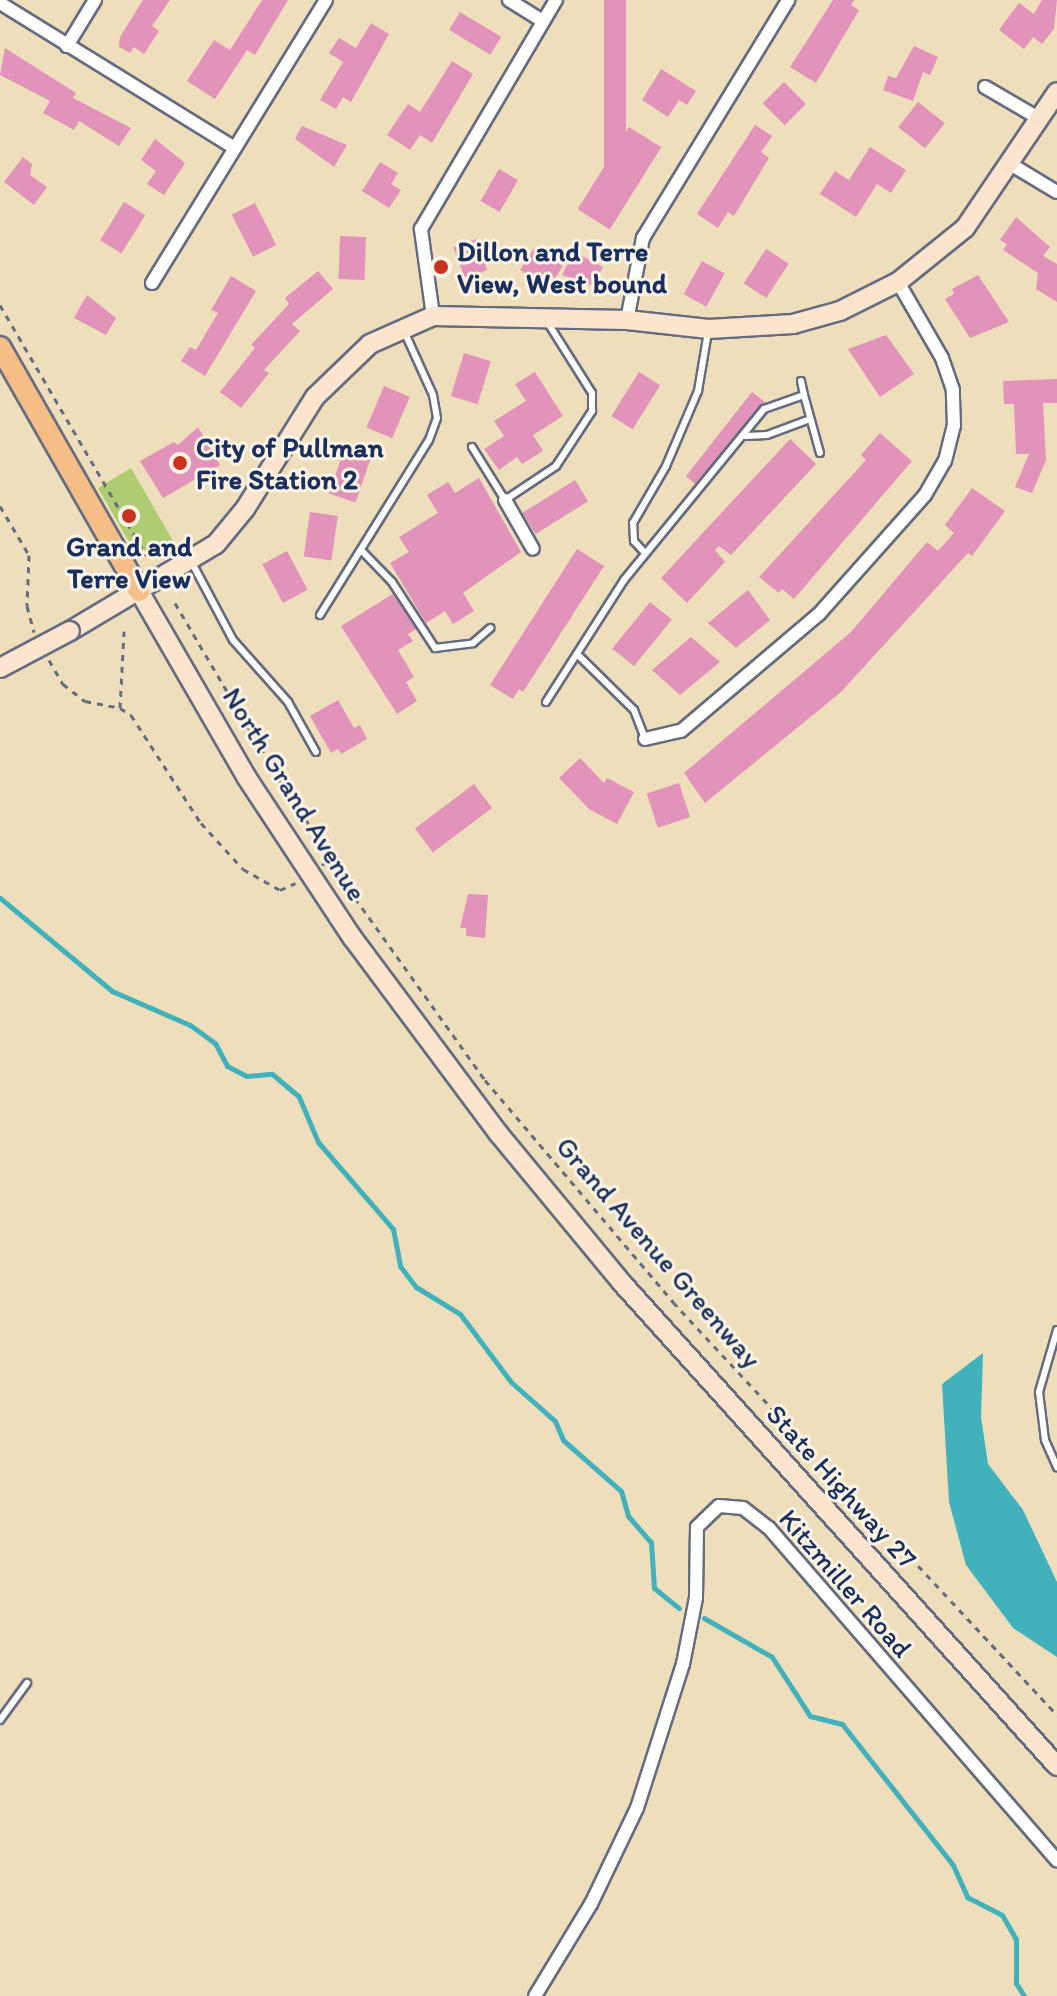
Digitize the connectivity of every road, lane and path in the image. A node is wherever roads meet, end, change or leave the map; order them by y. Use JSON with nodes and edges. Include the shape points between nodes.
{"nodes":[{"id":1,"x":95,"y":0,"type":"edge"},
{"id":2,"x":326,"y":0,"type":"edge"},
{"id":3,"x":509,"y":0,"type":"edge"},
{"id":4,"x":556,"y":0,"type":"edge"},
{"id":5,"x":788,"y":0,"type":"edge"},
{"id":6,"x":0,"y":3,"type":"edge"},
{"id":7,"x":543,"y":21,"type":"junction"},
{"id":8,"x":67,"y":46,"type":"junction"},
{"id":9,"x":985,"y":87,"type":"dead end"},
{"id":10,"x":1057,"y":92,"type":"edge"},
{"id":11,"x":1040,"y":119,"type":"junction"},
{"id":12,"x":235,"y":148,"type":"junction"},
{"id":13,"x":1012,"y":165,"type":"junction"},
{"id":14,"x":1057,"y":192,"type":"edge"},
{"id":15,"x":898,"y":282,"type":"junction"},
{"id":16,"x":152,"y":283,"type":"dead end"},
{"id":17,"x":0,"y":305,"type":"edge"},
{"id":18,"x":433,"y":316,"type":"junction"},
{"id":19,"x":544,"y":317,"type":"junction"},
{"id":20,"x":627,"y":320,"type":"junction"},
{"id":21,"x":402,"y":328,"type":"junction"},
{"id":22,"x":709,"y":329,"type":"junction"},
{"id":23,"x":0,"y":347,"type":"edge"},
{"id":24,"x":801,"y":381,"type":"dead end"},
{"id":25,"x":804,"y":395,"type":"junction"},
{"id":26,"x":810,"y":419,"type":"junction"},
{"id":27,"x":746,"y":436,"type":"junction"},
{"id":28,"x":472,"y":447,"type":"dead end"},
{"id":29,"x":820,"y":453,"type":"dead end"},
{"id":30,"x":505,"y":500,"type":"junction"},
{"id":31,"x":0,"y":506,"type":"edge"},
{"id":32,"x":533,"y":549,"type":"dead end"},
{"id":33,"x":362,"y":551,"type":"junction"},
{"id":34,"x":645,"y":553,"type":"junction"},
{"id":35,"x":146,"y":555,"type":"dead end"},
{"id":36,"x":191,"y":561,"type":"junction"},
{"id":37,"x":139,"y":591,"type":"junction"},
{"id":38,"x":175,"y":603,"type":"dead end"},
{"id":39,"x":320,"y":615,"type":"dead end"},
{"id":40,"x":490,"y":628,"type":"dead end"},
{"id":41,"x":124,"y":631,"type":"dead end"},
{"id":42,"x":36,"y":636,"type":"dead end"},
{"id":43,"x":43,"y":650,"type":"dead end"},
{"id":44,"x":577,"y":654,"type":"junction"},
{"id":45,"x":0,"y":668,"type":"edge"},
{"id":46,"x":546,"y":702,"type":"dead end"},
{"id":47,"x":120,"y":708,"type":"junction"},
{"id":48,"x":645,"y":739,"type":"joint"},
{"id":49,"x":316,"y":752,"type":"dead end"},
{"id":50,"x":297,"y":883,"type":"dead end"},
{"id":51,"x":587,"y":1242,"type":"joint"},
{"id":52,"x":1057,"y":1330,"type":"edge"},
{"id":53,"x":1057,"y":1467,"type":"edge"},
{"id":54,"x":27,"y":1683,"type":"dead end"},
{"id":55,"x":1057,"y":1715,"type":"edge"},
{"id":56,"x":0,"y":1720,"type":"edge"},
{"id":57,"x":1057,"y":1766,"type":"edge"},
{"id":58,"x":1057,"y":1861,"type":"edge"},
{"id":59,"x":535,"y":1996,"type":"edge"}],
"edges":[{"from":1,"to":8,"type":"street"},
{"from":2,"to":12,"type":"street"},
{"from":3,"to":7,"type":"street"},
{"from":4,"to":7,"type":"street"},
{"from":5,"to":20,"type":"street","via":[[643,238]]},
{"from":6,"to":8,"type":"street"},
{"from":7,"to":18,"type":"street","via":[[421,229]]},
{"from":8,"to":12,"type":"street"},
{"from":9,"to":11,"type":"street"},
{"from":10,"to":11,"type":"main road"},
{"from":11,"to":13,"type":"main road"},
{"from":12,"to":16,"type":"street"},
{"from":13,"to":14,"type":"street"},
{"from":13,"to":15,"type":"main road","via":[[965,228]]},
{"from":15,"to":22,"type":"main road","via":[[840,311],[793,324]]},
{"from":15,"to":48,"type":"street","via":[[942,358],[953,390],[954,426],[945,461],[925,495],[819,614],[681,731]]},
{"from":17,"to":35,"type":"path"},
{"from":18,"to":19,"type":"main road"},
{"from":18,"to":21,"type":"main road"},
{"from":19,"to":20,"type":"main road"},
{"from":19,"to":30,"type":"lane","via":[[592,393],[592,411],[556,466]]},
{"from":20,"to":22,"type":"main road"},
{"from":21,"to":33,"type":"lane","via":[[433,395],[437,418]]},
{"from":21,"to":36,"type":"main road","via":[[370,344],[332,379],[245,509],[216,544]]},
{"from":22,"to":34,"type":"lane","via":[[698,391],[666,466],[633,523],[634,541]]},
{"from":23,"to":37,"type":"main road","name":"North Grand Avenue"},
{"from":24,"to":25,"type":"lane"},
{"from":25,"to":26,"type":"lane"},
{"from":25,"to":27,"type":"lane","via":[[764,409]]},
{"from":26,"to":27,"type":"lane","via":[[767,435]]},
{"from":26,"to":29,"type":"lane"},
{"from":27,"to":34,"type":"lane"},
{"from":28,"to":30,"type":"lane"},
{"from":30,"to":32,"type":"street"},
{"from":31,"to":42,"type":"path","via":[[29,555],[28,614]]},
{"from":33,"to":39,"type":"lane"},
{"from":33,"to":40,"type":"lane","via":[[392,582],[435,648],[473,643]]},
{"from":34,"to":44,"type":"lane"},
{"from":36,"to":37,"type":"main road"},
{"from":36,"to":49,"type":"lane","via":[[233,640],[288,702]]},
{"from":37,"to":45,"type":"main road","bridge":true},
{"from":37,"to":51,"type":"main road","name":"North Grand Avenue","via":[[247,778],[352,937],[439,1058]]},
{"from":38,"to":55,"type":"path","name":"Grand Avenue Greenway","via":[[297,810],[337,856],[348,888],[433,1012],[578,1194]]},
{"from":41,"to":47,"type":"path"},
{"from":43,"to":47,"type":"path","via":[[72,692],[85,701]]},
{"from":44,"to":46,"type":"lane"},
{"from":44,"to":48,"type":"lane","via":[[634,710]]},
{"from":47,"to":50,"type":"path","via":[[224,851],[263,885],[280,890]]},
{"from":51,"to":57,"type":"main road","name":"State Highway 27"},
{"from":52,"to":53,"type":"lane","via":[[1039,1392],[1042,1430]]},
{"from":54,"to":56,"type":"lane"},
{"from":58,"to":59,"type":"street","name":"Kitzmiller Road","via":[[769,1528],[743,1508],[719,1506],[697,1527],[696,1598],[683,1664],[637,1808],[591,1904]]}]}
